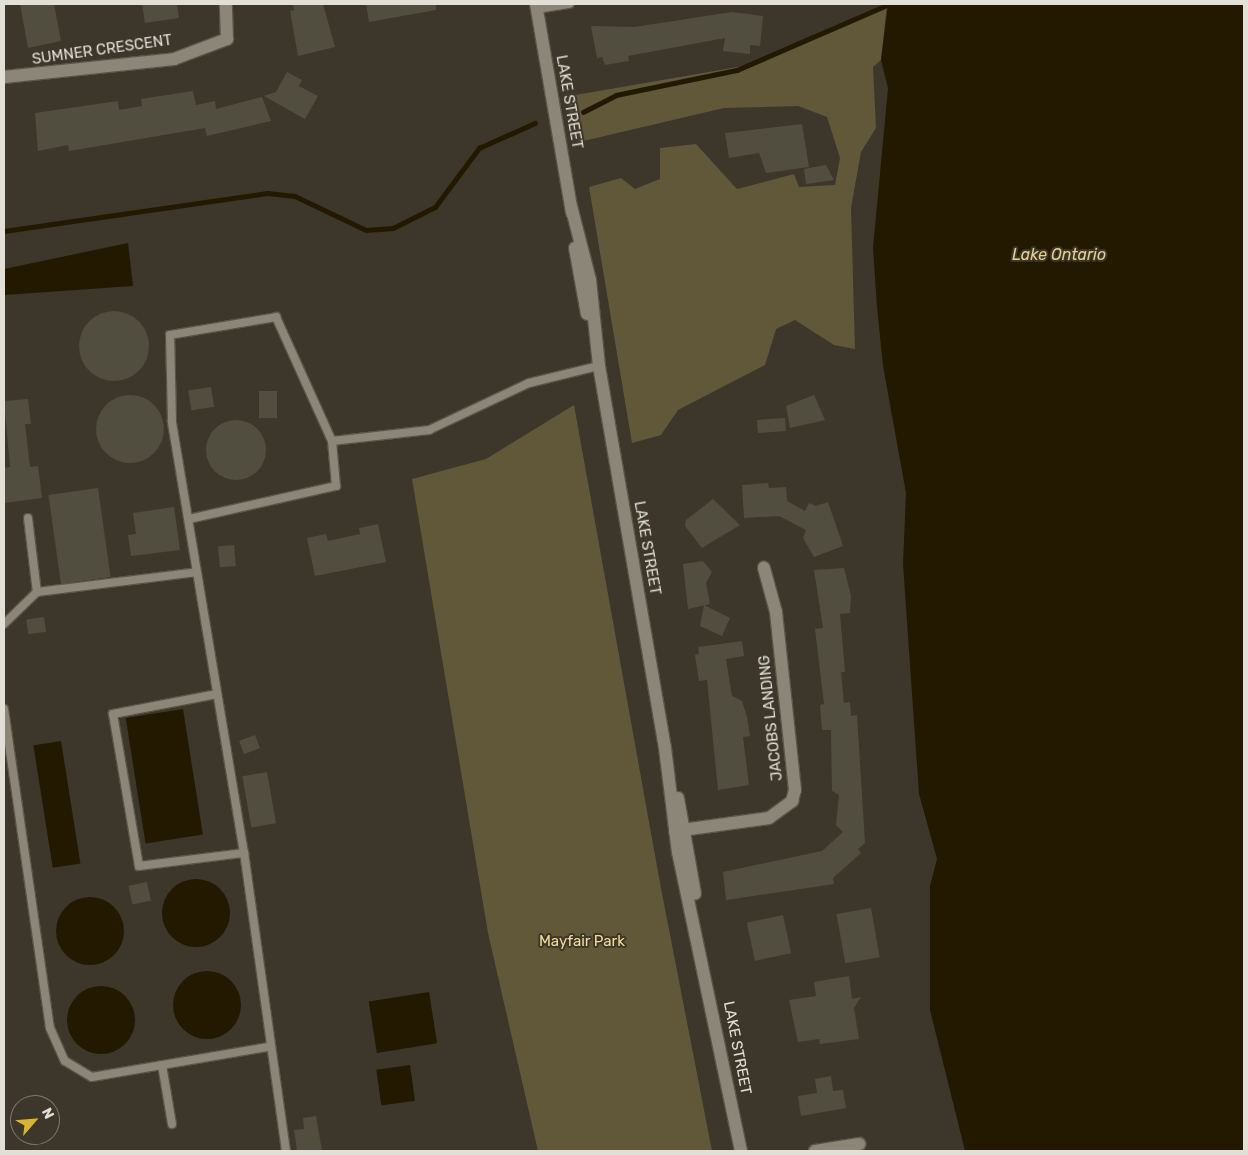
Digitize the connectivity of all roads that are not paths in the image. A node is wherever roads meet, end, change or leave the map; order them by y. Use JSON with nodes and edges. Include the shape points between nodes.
{"nodes":[{"id":1,"x":226,"y":4,"type":"edge"},
{"id":2,"x":570,"y":4,"type":"edge"},
{"id":3,"x":536,"y":7,"type":"edge"},
{"id":4,"x":4,"y":77,"type":"edge"},
{"id":5,"x":598,"y":360,"type":"junction"},
{"id":6,"x":332,"y":441,"type":"junction"},
{"id":7,"x":28,"y":518,"type":"dead end"},
{"id":8,"x":188,"y":519,"type":"junction"},
{"id":9,"x":764,"y":568,"type":"dead end"},
{"id":10,"x":197,"y":572,"type":"junction"},
{"id":11,"x":37,"y":592,"type":"junction"},
{"id":12,"x":4,"y":624,"type":"edge"},
{"id":13,"x":217,"y":694,"type":"junction"},
{"id":14,"x":4,"y":709,"type":"edge"},
{"id":15,"x":680,"y":830,"type":"junction"},
{"id":16,"x":244,"y":853,"type":"junction"},
{"id":17,"x":268,"y":1047,"type":"junction"},
{"id":18,"x":162,"y":1065,"type":"junction"},
{"id":19,"x":172,"y":1124,"type":"dead end"},
{"id":20,"x":858,"y":1144,"type":"dead end"},
{"id":21,"x":286,"y":1151,"type":"edge"},
{"id":22,"x":741,"y":1151,"type":"edge"},
{"id":23,"x":815,"y":1151,"type":"edge"}],
"edges":[{"from":1,"to":4,"type":"street","name":"SUMNER CRESCENT","via":[[227,39],[174,59]]},
{"from":2,"to":3,"type":"lane"},
{"from":3,"to":5,"type":"street","name":"LAKE STREET","via":[[571,206],[579,282]]},
{"from":5,"to":6,"type":"lane","via":[[529,383],[429,430]]},
{"from":5,"to":15,"type":"street","name":"LAKE STREET"},
{"from":6,"to":8,"type":"lane","via":[[336,486]]},
{"from":6,"to":8,"type":"lane","via":[[276,317],[170,335],[172,422]]},
{"from":7,"to":11,"type":"lane"},
{"from":8,"to":10,"type":"lane"},
{"from":9,"to":15,"type":"street","name":"JACOBS LANDING","via":[[776,612],[794,796],[783,812],[769,818]]},
{"from":10,"to":11,"type":"lane"},
{"from":10,"to":13,"type":"lane"},
{"from":11,"to":12,"type":"lane"},
{"from":13,"to":16,"type":"lane"},
{"from":13,"to":16,"type":"lane","via":[[112,714],[139,866]]},
{"from":14,"to":18,"type":"lane","via":[[50,1028],[65,1061],[92,1077]]},
{"from":15,"to":22,"type":"street","name":"LAKE STREET"},
{"from":16,"to":17,"type":"lane"},
{"from":17,"to":18,"type":"lane"},
{"from":17,"to":21,"type":"lane"},
{"from":18,"to":19,"type":"lane"},
{"from":20,"to":23,"type":"street"}]}
